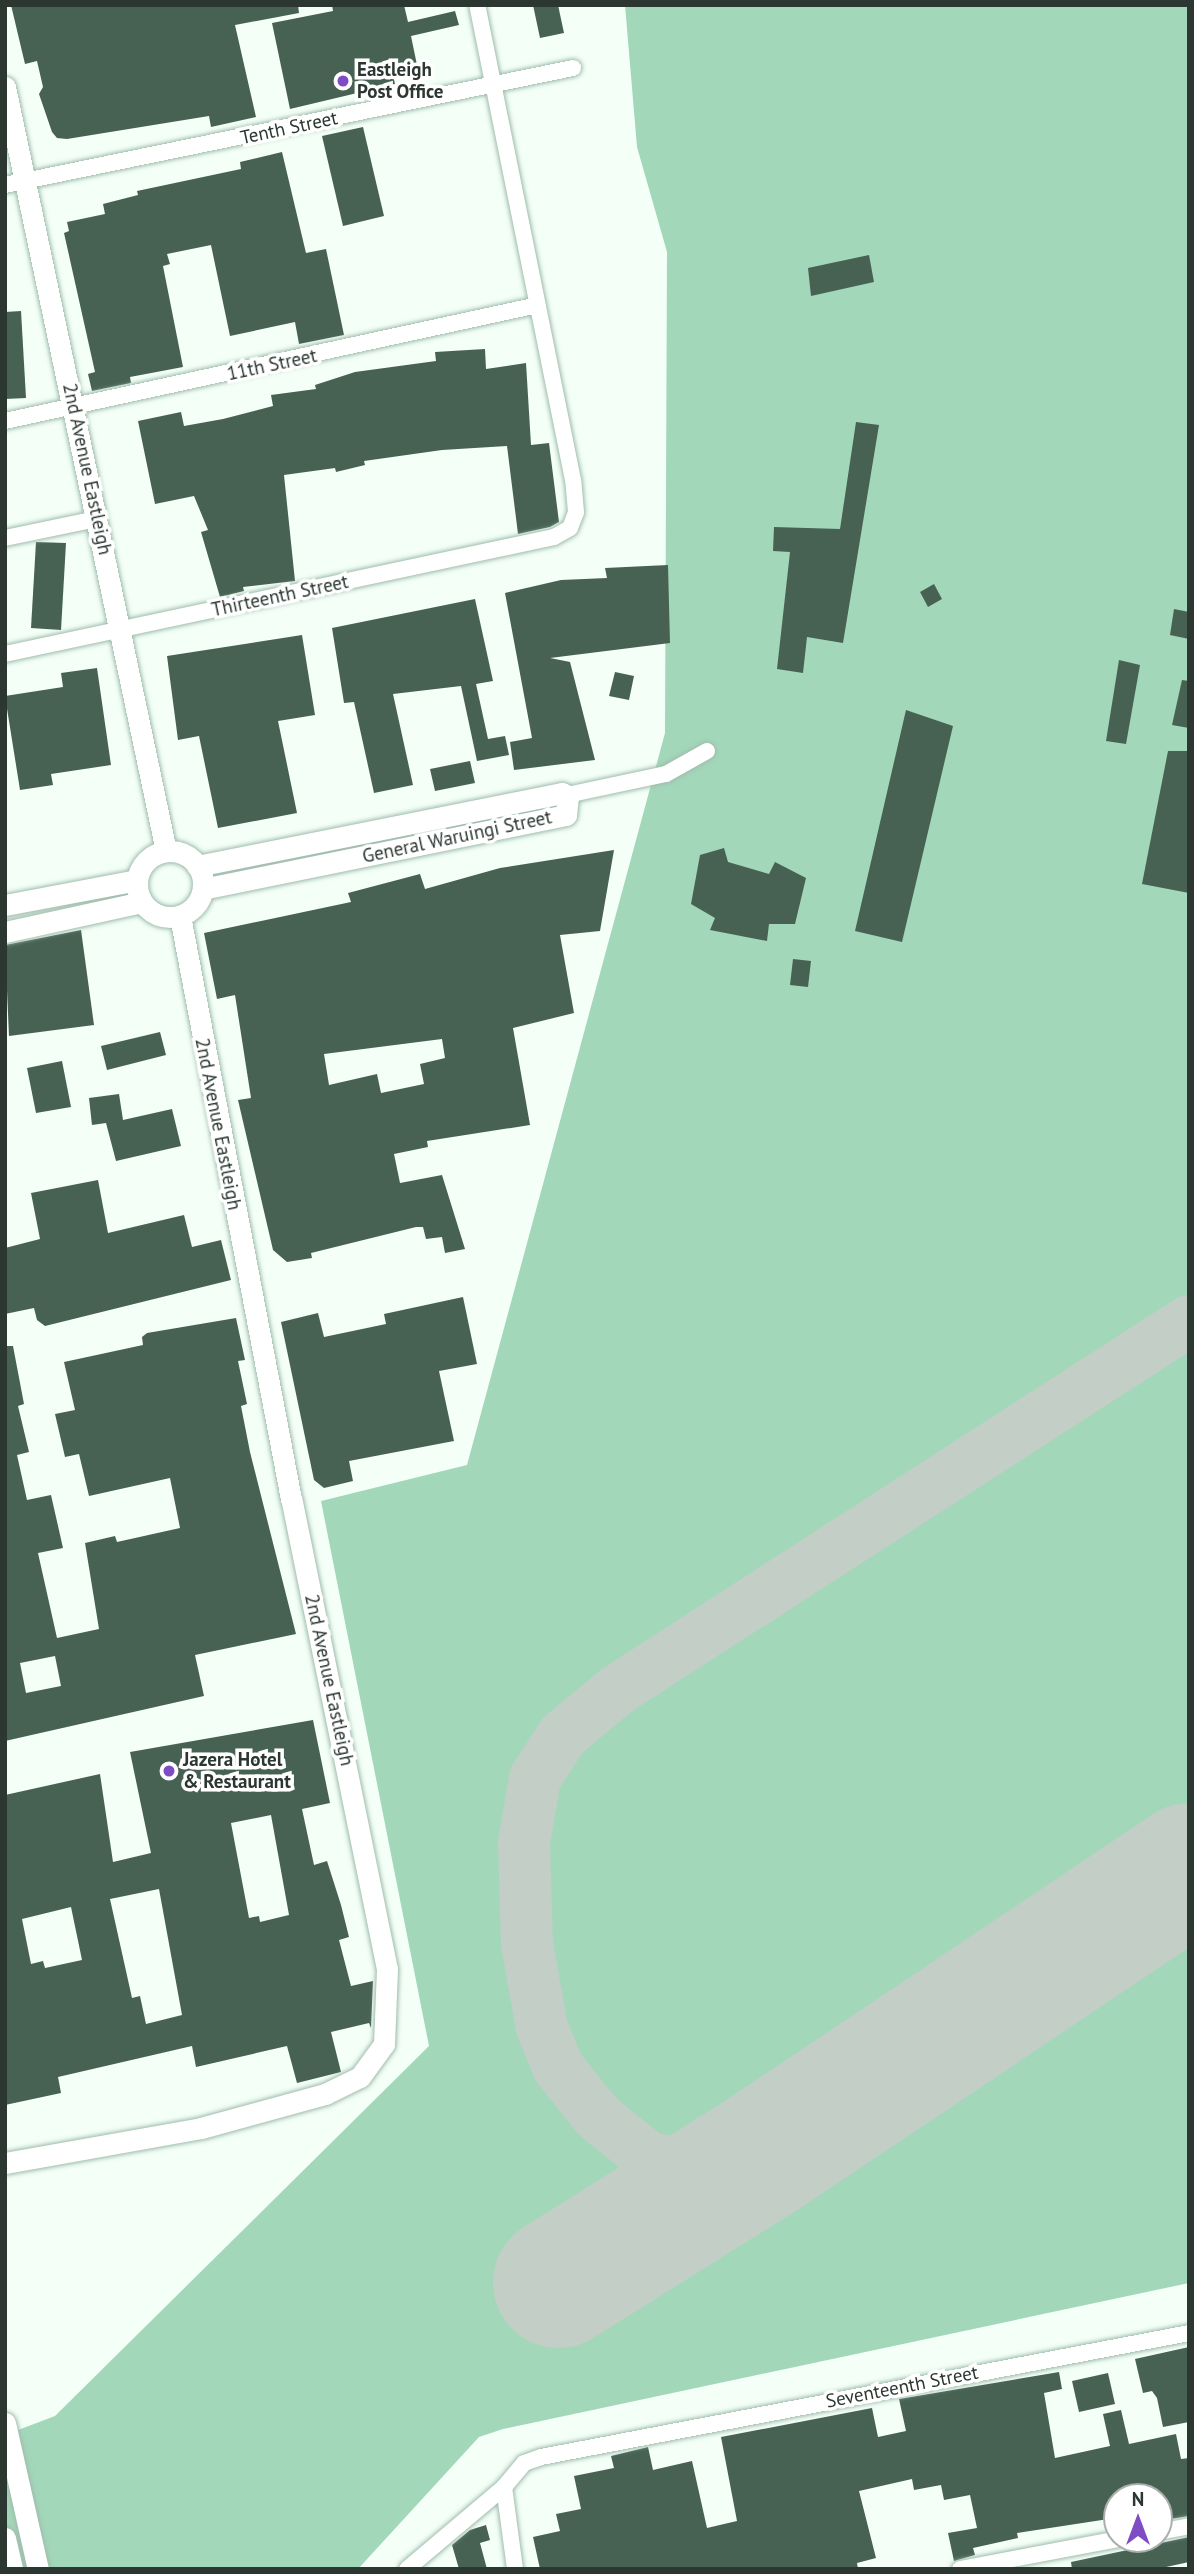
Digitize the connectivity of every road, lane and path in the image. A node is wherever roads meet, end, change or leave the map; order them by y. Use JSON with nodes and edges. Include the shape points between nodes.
{"nodes":[{"id":1,"x":477,"y":5,"type":"edge"},
{"id":2,"x":573,"y":68,"type":"dead end"},
{"id":3,"x":494,"y":86,"type":"junction"},
{"id":4,"x":5,"y":87,"type":"edge"},
{"id":5,"x":27,"y":181,"type":"junction"},
{"id":6,"x":5,"y":186,"type":"edge"},
{"id":7,"x":538,"y":306,"type":"junction"},
{"id":8,"x":74,"y":407,"type":"junction"},
{"id":9,"x":5,"y":421,"type":"edge"},
{"id":10,"x":97,"y":519,"type":"junction"},
{"id":11,"x":5,"y":538,"type":"edge"},
{"id":12,"x":120,"y":630,"type":"junction"},
{"id":13,"x":5,"y":654,"type":"edge"},
{"id":14,"x":707,"y":751,"type":"dead end"},
{"id":15,"x":567,"y":795,"type":"junction"},
{"id":16,"x":166,"y":851,"type":"junction"},
{"id":17,"x":197,"y":866,"type":"junction"},
{"id":18,"x":136,"y":880,"type":"junction"},
{"id":19,"x":203,"y":889,"type":"junction"},
{"id":20,"x":141,"y":901,"type":"junction"},
{"id":21,"x":5,"y":905,"type":"edge"},
{"id":22,"x":180,"y":916,"type":"junction"},
{"id":23,"x":5,"y":932,"type":"edge"},
{"id":24,"x":5,"y":2163,"type":"edge"},
{"id":25,"x":1189,"y":2333,"type":"edge"},
{"id":26,"x":5,"y":2423,"type":"edge"},
{"id":27,"x":504,"y":2487,"type":"junction"},
{"id":28,"x":5,"y":2538,"type":"edge"},
{"id":29,"x":1103,"y":2542,"type":"edge"},
{"id":30,"x":12,"y":2569,"type":"edge"},
{"id":31,"x":38,"y":2569,"type":"edge"},
{"id":32,"x":407,"y":2569,"type":"edge"},
{"id":33,"x":515,"y":2569,"type":"edge"},
{"id":34,"x":960,"y":2569,"type":"edge"}],
"edges":[{"from":1,"to":3,"type":"street"},
{"from":2,"to":3,"type":"street","name":"Tenth Street"},
{"from":3,"to":5,"type":"street","name":"Tenth Street"},
{"from":3,"to":7,"type":"street"},
{"from":4,"to":5,"type":"street","name":"2nd Avenue Eastleigh"},
{"from":5,"to":6,"type":"street","name":"Tenth Street"},
{"from":5,"to":8,"type":"street","name":"2nd Avenue Eastleigh"},
{"from":7,"to":8,"type":"street","name":"11th Street"},
{"from":7,"to":12,"type":"street","name":"Thirteenth Street","via":[[575,494],[574,520],[563,534]]},
{"from":8,"to":9,"type":"street","name":"11th Street"},
{"from":8,"to":10,"type":"street","name":"2nd Avenue Eastleigh"},
{"from":10,"to":11,"type":"street"},
{"from":10,"to":12,"type":"street","name":"2nd Avenue Eastleigh"},
{"from":12,"to":13,"type":"street","name":"Thirteenth Street"},
{"from":12,"to":16,"type":"street","name":"2nd Avenue Eastleigh"},
{"from":14,"to":15,"type":"street","via":[[666,774]]},
{"from":15,"to":17,"type":"street","name":"General Waruingi Street"},
{"from":15,"to":19,"type":"street","name":"General Waruingi Street","via":[[566,815]]},
{"from":16,"to":17,"type":"street","via":[[184,854]]},
{"from":16,"to":18,"type":"street","via":[[146,861]]},
{"from":17,"to":19,"type":"street"},
{"from":18,"to":20,"type":"street"},
{"from":18,"to":21,"type":"street"},
{"from":19,"to":22,"type":"street","via":[[195,906]]},
{"from":20,"to":22,"type":"street","via":[[158,915]]},
{"from":20,"to":23,"type":"street"},
{"from":22,"to":24,"type":"street","name":"2nd Avenue Eastleigh","via":[[291,1499],[387,1969],[384,2044],[373,2063],[345,2087],[201,2128]]},
{"from":25,"to":27,"type":"street","name":"Seventeenth Street","via":[[524,2463]]},
{"from":26,"to":31,"type":"street"},
{"from":27,"to":32,"type":"street","name":"Seventeenth Street"},
{"from":27,"to":33,"type":"street"},
{"from":28,"to":30,"type":"street"},
{"from":29,"to":34,"type":"street"}]}
